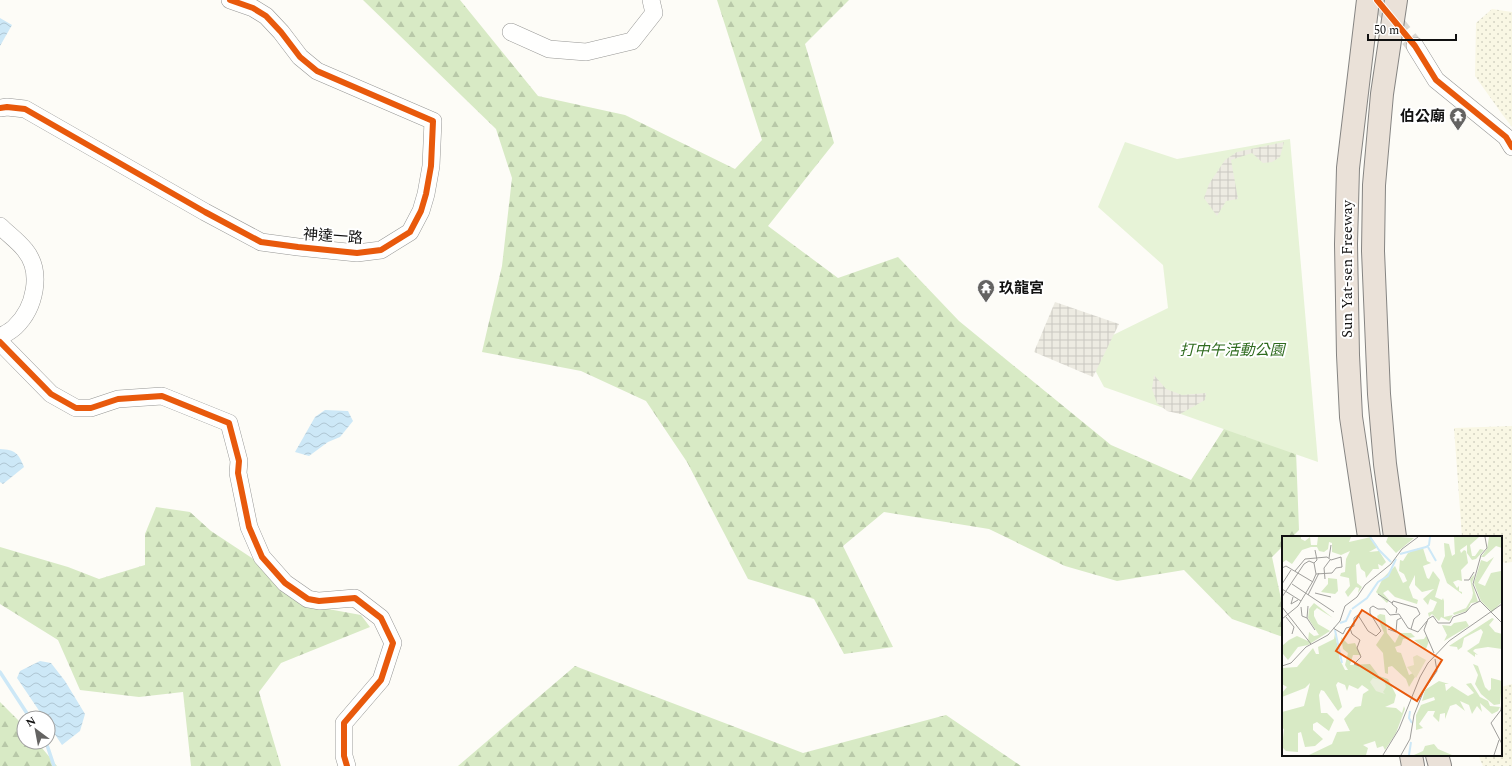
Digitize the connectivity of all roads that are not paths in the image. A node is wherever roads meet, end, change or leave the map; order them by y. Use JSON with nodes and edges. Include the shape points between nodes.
{"nodes":[{"id":1,"x":230,"y":0,"type":"edge"},
{"id":2,"x":651,"y":0,"type":"edge"},
{"id":3,"x":1368,"y":0,"type":"edge"},
{"id":4,"x":1396,"y":0,"type":"edge"},
{"id":5,"x":511,"y":32,"type":"dead end"},
{"id":6,"x":1415,"y":46,"type":"tunnel mouth"},
{"id":7,"x":0,"y":108,"type":"edge"},
{"id":8,"x":1512,"y":147,"type":"edge"},
{"id":9,"x":0,"y":226,"type":"edge"},
{"id":10,"x":0,"y":337,"type":"edge"},
{"id":11,"x":0,"y":342,"type":"edge"},
{"id":12,"x":1368,"y":536,"type":"edge"},
{"id":13,"x":1395,"y":536,"type":"edge"},
{"id":14,"x":1411,"y":756,"type":"edge"},
{"id":15,"x":1438,"y":756,"type":"edge"},
{"id":16,"x":347,"y":766,"type":"edge"},
{"id":17,"x":1413,"y":766,"type":"edge"},
{"id":18,"x":1440,"y":766,"type":"edge"}],
"edges":[{"from":1,"to":7,"type":"street","name":"神達一路","via":[[253,8],[266,16],[300,57],[317,71],[433,121],[426,194],[410,232],[381,250],[357,254],[261,242],[25,109]]},
{"from":2,"to":5,"type":"street","via":[[654,13],[632,41],[586,52],[549,49]]},
{"from":3,"to":12,"type":"highway","name":"Sun Yat-sen Freeway","via":[[1348,168],[1346,244],[1351,417]]},
{"from":4,"to":13,"type":"highway","name":"Sun Yat-sen Freeway","via":[[1381,101],[1374,185],[1373,251],[1379,394]]},
{"from":6,"to":8,"type":"street","via":[[1436,80],[1506,138]]},
{"from":9,"to":10,"type":"street","via":[[25,250],[32,262],[36,285],[28,310],[16,326]]},
{"from":11,"to":16,"type":"street","via":[[51,394],[76,408],[91,408],[118,399],[162,396],[229,423],[239,461],[238,473],[249,527],[262,556],[285,583],[308,599],[355,598],[381,618],[393,643],[381,680],[344,723],[344,756]]},
{"from":14,"to":17,"type":"highway"},
{"from":15,"to":18,"type":"highway"}]}
